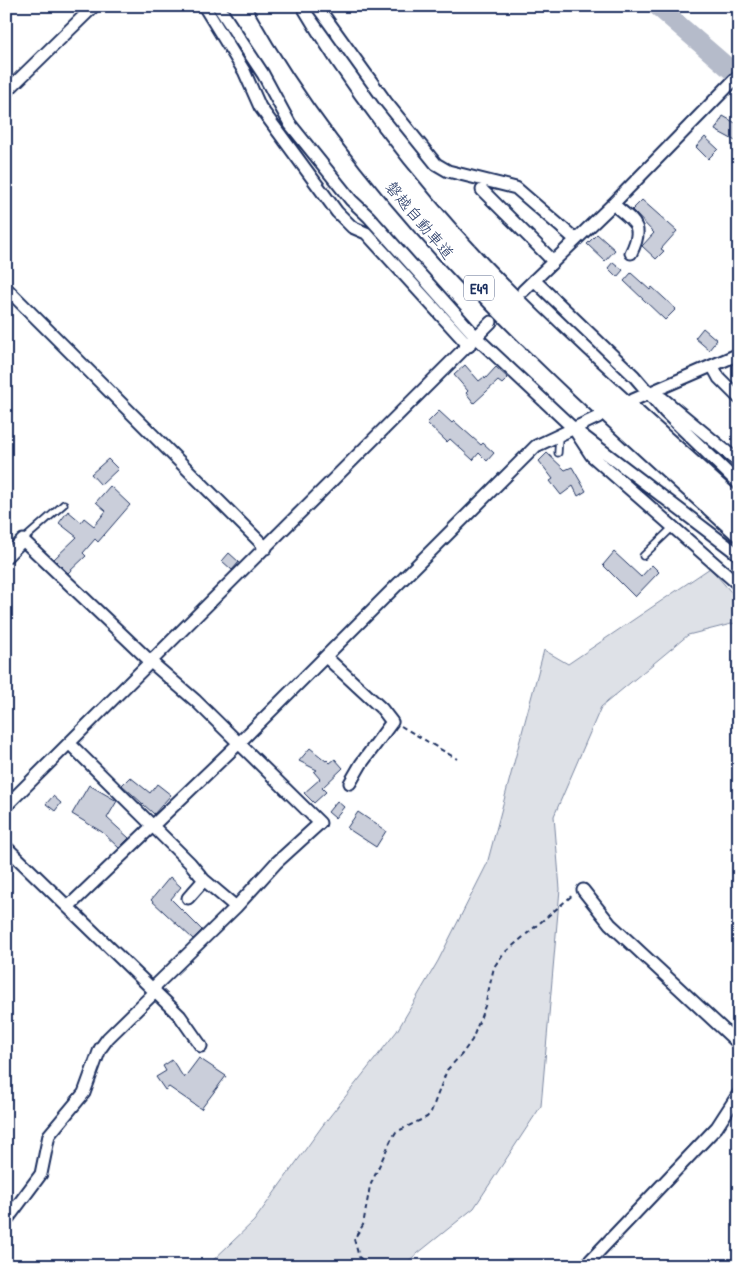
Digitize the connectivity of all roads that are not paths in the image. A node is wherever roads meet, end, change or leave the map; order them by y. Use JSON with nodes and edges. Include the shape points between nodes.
{"nodes":[{"id":1,"x":94,"y":6,"type":"edge"},
{"id":2,"x":204,"y":6,"type":"edge"},
{"id":3,"x":218,"y":6,"type":"edge"},
{"id":4,"x":264,"y":6,"type":"edge"},
{"id":5,"x":282,"y":6,"type":"edge"},
{"id":6,"x":317,"y":6,"type":"edge"},
{"id":7,"x":739,"y":75,"type":"edge"},
{"id":8,"x":6,"y":92,"type":"edge"},
{"id":9,"x":482,"y":190,"type":"dead end"},
{"id":10,"x":613,"y":204,"type":"junction"},
{"id":11,"x":575,"y":240,"type":"junction"},
{"id":12,"x":631,"y":253,"type":"dead end"},
{"id":13,"x":553,"y":261,"type":"junction"},
{"id":14,"x":534,"y":280,"type":"junction"},
{"id":15,"x":6,"y":288,"type":"edge"},
{"id":16,"x":523,"y":291,"type":"dead end"},
{"id":17,"x":491,"y":322,"type":"dead end"},
{"id":18,"x":473,"y":342,"type":"junction"},
{"id":19,"x":739,"y":354,"type":"edge"},
{"id":20,"x":713,"y":367,"type":"junction"},
{"id":21,"x":647,"y":393,"type":"junction"},
{"id":22,"x":739,"y":398,"type":"edge"},
{"id":23,"x":633,"y":400,"type":"dead end"},
{"id":24,"x":598,"y":417,"type":"dead end"},
{"id":25,"x":574,"y":429,"type":"junction"},
{"id":26,"x":559,"y":436,"type":"junction"},
{"id":27,"x":558,"y":453,"type":"dead end"},
{"id":28,"x":739,"y":462,"type":"edge"},
{"id":29,"x":739,"y":484,"type":"edge"},
{"id":30,"x":64,"y":504,"type":"dead end"},
{"id":31,"x":739,"y":508,"type":"edge"},
{"id":32,"x":673,"y":528,"type":"junction"},
{"id":33,"x":739,"y":531,"type":"edge"},
{"id":34,"x":23,"y":540,"type":"junction"},
{"id":35,"x":266,"y":548,"type":"junction"},
{"id":36,"x":739,"y":555,"type":"edge"},
{"id":37,"x":643,"y":556,"type":"dead end"},
{"id":38,"x":6,"y":557,"type":"edge"},
{"id":39,"x":739,"y":585,"type":"edge"},
{"id":40,"x":326,"y":657,"type":"junction"},
{"id":41,"x":151,"y":662,"type":"junction"},
{"id":42,"x":69,"y":743,"type":"junction"},
{"id":43,"x":238,"y":744,"type":"junction"},
{"id":44,"x":350,"y":783,"type":"dead end"},
{"id":45,"x":6,"y":806,"type":"edge"},
{"id":46,"x":153,"y":826,"type":"junction"},
{"id":47,"x":6,"y":846,"type":"edge"},
{"id":48,"x":204,"y":880,"type":"junction"},
{"id":49,"x":583,"y":890,"type":"road end"},
{"id":50,"x":188,"y":898,"type":"dead end"},
{"id":51,"x":68,"y":906,"type":"junction"},
{"id":52,"x":236,"y":907,"type":"junction"},
{"id":53,"x":154,"y":993,"type":"junction"},
{"id":54,"x":739,"y":1044,"type":"edge"},
{"id":55,"x":201,"y":1046,"type":"dead end"},
{"id":56,"x":739,"y":1093,"type":"edge"},
{"id":57,"x":6,"y":1221,"type":"edge"},
{"id":58,"x":585,"y":1266,"type":"edge"}],
"edges":[{"from":1,"to":8,"type":"street"},
{"from":2,"to":18,"type":"street","via":[[244,71],[260,107],[337,212],[352,228],[366,232]]},
{"from":3,"to":18,"type":"street","via":[[263,74],[290,124],[318,161],[369,216]]},
{"from":4,"to":33,"type":"highway","name":"磐越自動車道","number":"E49","via":[[301,65],[372,164],[471,280],[593,399]]},
{"from":5,"to":31,"type":"highway","name":"磐越自動車道","number":"E49","via":[[341,97],[384,154],[481,268],[530,318]]},
{"from":6,"to":11,"type":"street","via":[[386,102],[436,164],[448,171],[516,188]]},
{"from":7,"to":10,"type":"street"},
{"from":9,"to":13,"type":"street"},
{"from":10,"to":11,"type":"street"},
{"from":10,"to":12,"type":"street","via":[[638,228],[639,236]]},
{"from":11,"to":13,"type":"street"},
{"from":13,"to":14,"type":"street"},
{"from":14,"to":16,"type":"street"},
{"from":14,"to":21,"type":"street","via":[[634,376]]},
{"from":15,"to":35,"type":"street"},
{"from":17,"to":18,"type":"street"},
{"from":18,"to":25,"type":"street"},
{"from":18,"to":35,"type":"street"},
{"from":19,"to":20,"type":"street"},
{"from":20,"to":21,"type":"street"},
{"from":20,"to":22,"type":"street"},
{"from":21,"to":23,"type":"street"},
{"from":21,"to":28,"type":"street","via":[[662,398]]},
{"from":21,"to":29,"type":"street"},
{"from":24,"to":25,"type":"street"},
{"from":25,"to":26,"type":"street"},
{"from":25,"to":32,"type":"street","via":[[591,455]]},
{"from":25,"to":36,"type":"street"},
{"from":26,"to":27,"type":"lane"},
{"from":26,"to":40,"type":"street","via":[[536,446]]},
{"from":30,"to":34,"type":"lane"},
{"from":32,"to":37,"type":"lane"},
{"from":32,"to":39,"type":"street"},
{"from":34,"to":38,"type":"street"},
{"from":34,"to":41,"type":"street"},
{"from":35,"to":41,"type":"street"},
{"from":40,"to":43,"type":"street"},
{"from":40,"to":44,"type":"street","via":[[392,722]]},
{"from":41,"to":42,"type":"street"},
{"from":41,"to":43,"type":"street"},
{"from":42,"to":45,"type":"street"},
{"from":42,"to":46,"type":"street"},
{"from":43,"to":46,"type":"street"},
{"from":43,"to":52,"type":"street","via":[[320,823],[276,863]]},
{"from":46,"to":48,"type":"street"},
{"from":46,"to":51,"type":"street"},
{"from":47,"to":51,"type":"street"},
{"from":48,"to":50,"type":"street"},
{"from":48,"to":52,"type":"street"},
{"from":49,"to":54,"type":"street","via":[[610,924]]},
{"from":51,"to":53,"type":"street"},
{"from":52,"to":53,"type":"street","via":[[156,985]]},
{"from":53,"to":55,"type":"street","via":[[180,1016]]},
{"from":53,"to":57,"type":"street","via":[[100,1049],[84,1093],[49,1135],[40,1174]]},
{"from":56,"to":58,"type":"street","via":[[717,1127]]}]}
